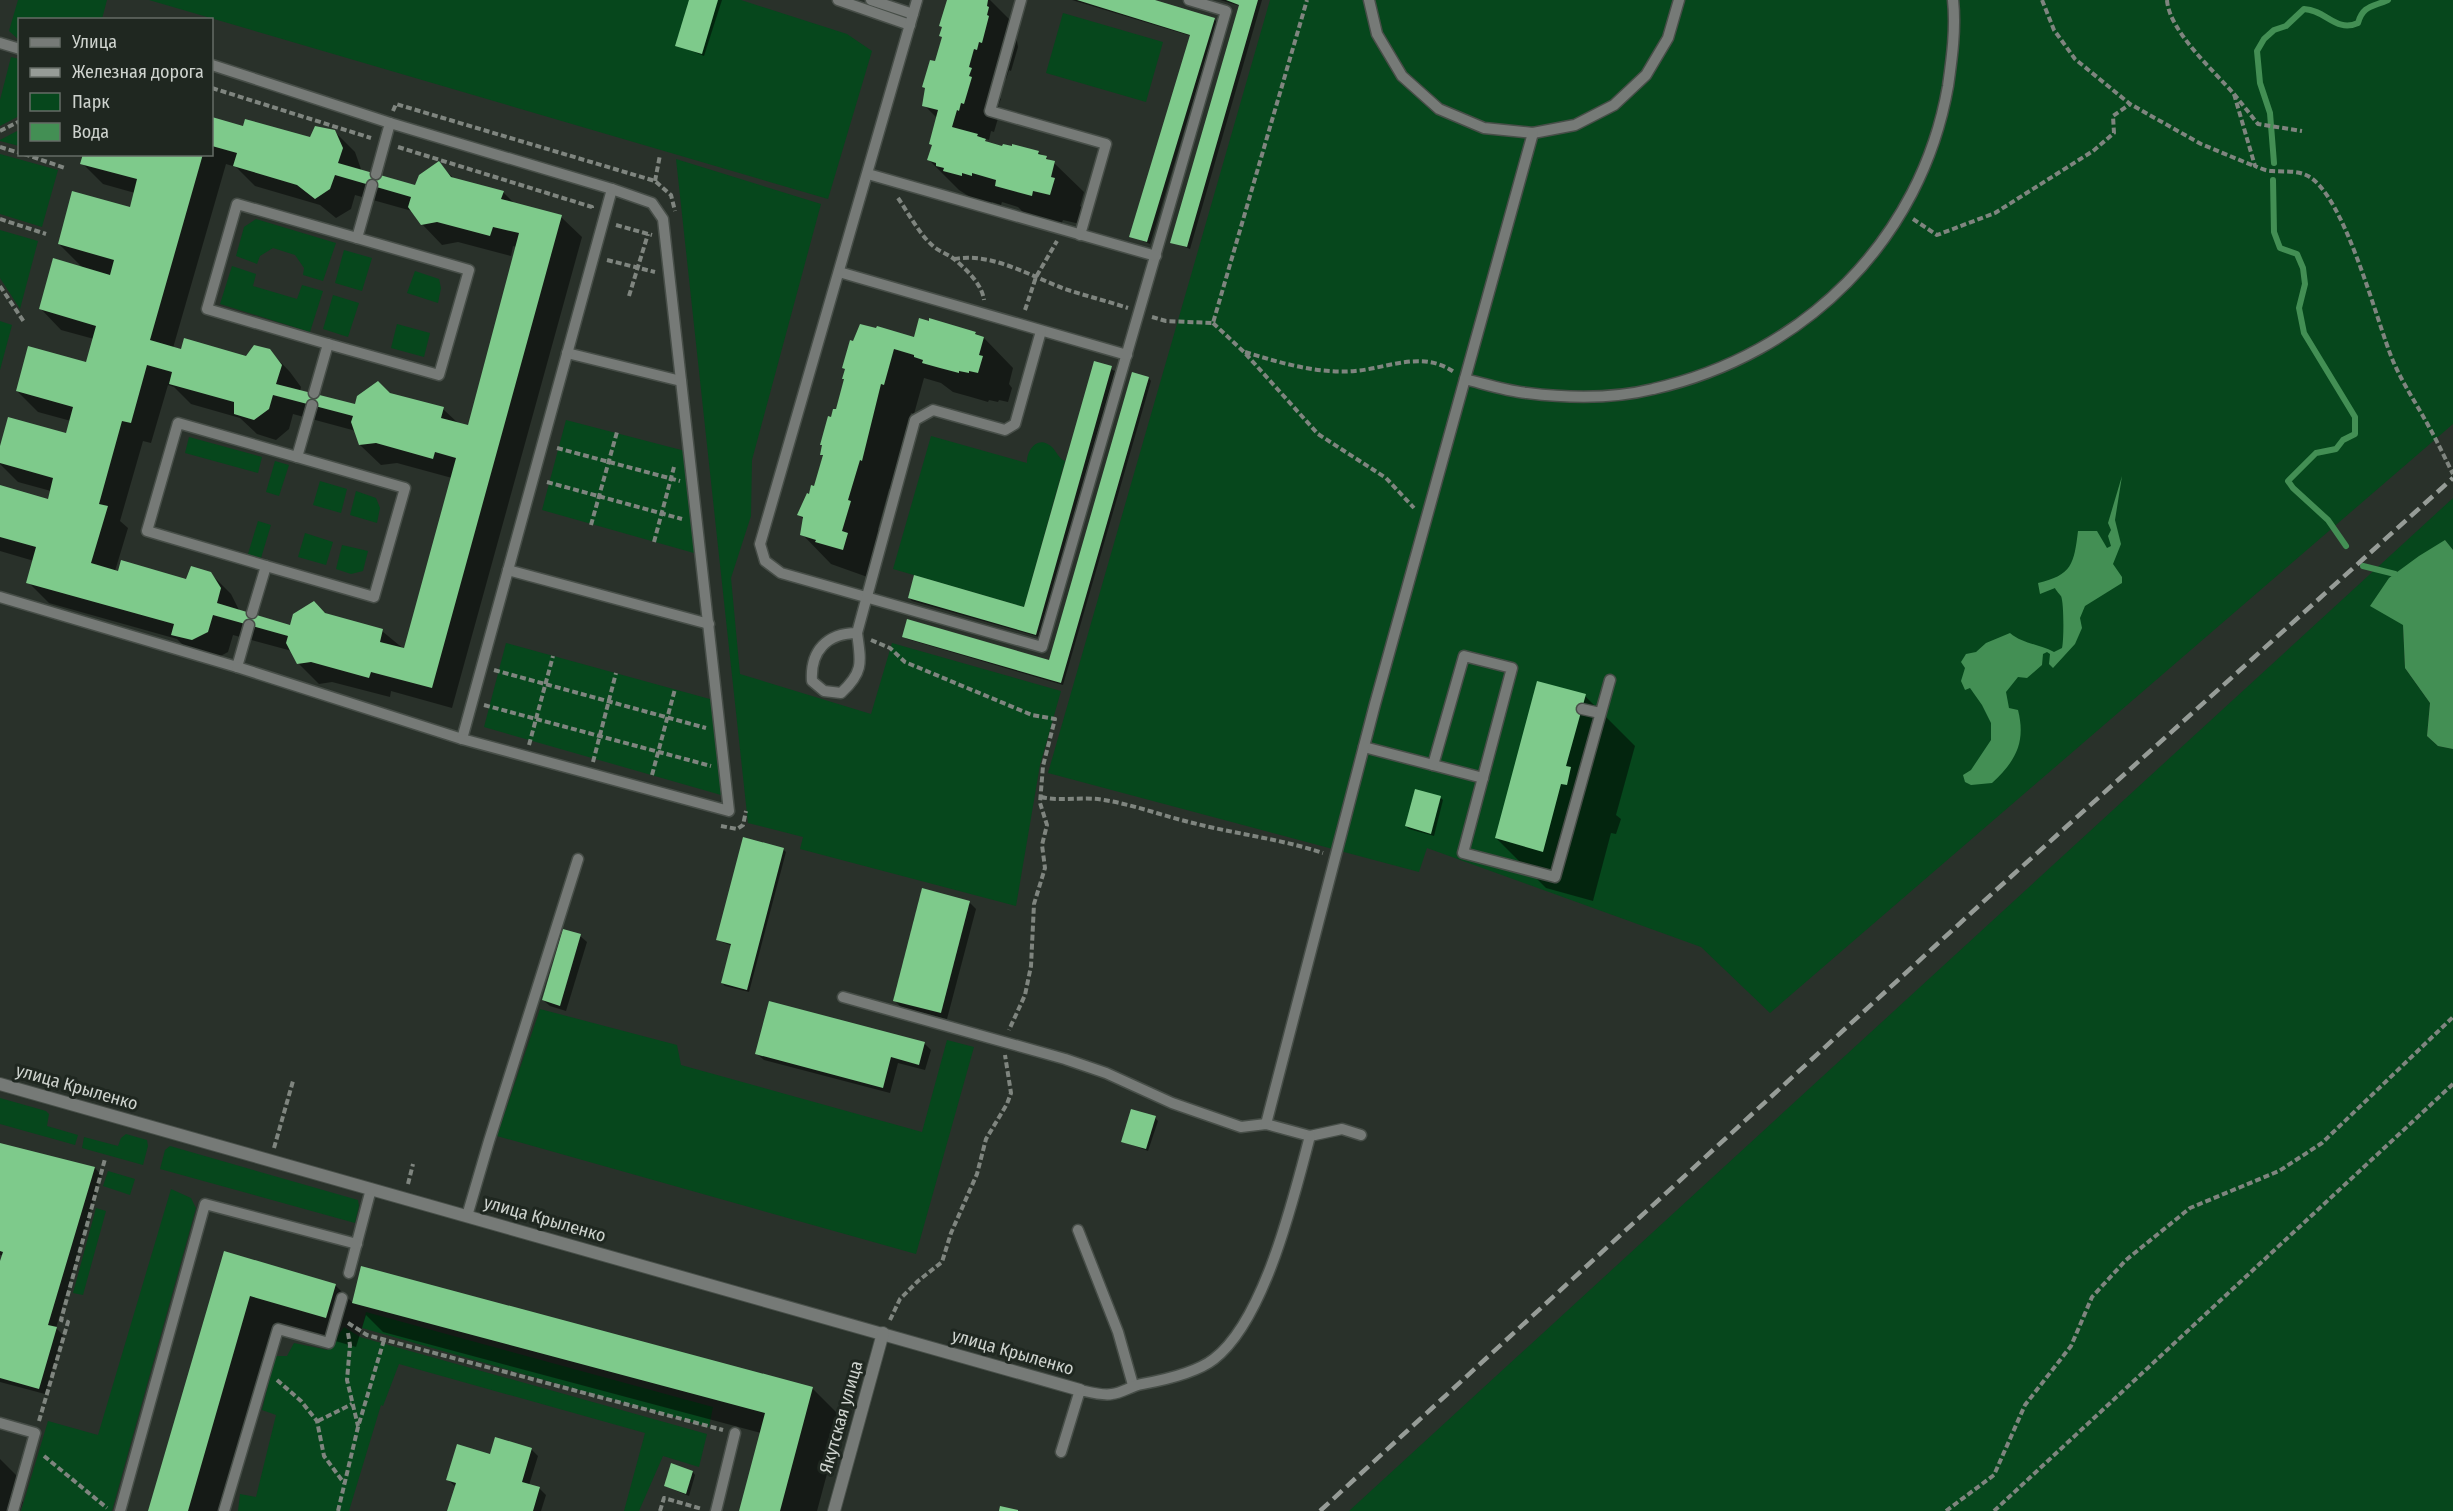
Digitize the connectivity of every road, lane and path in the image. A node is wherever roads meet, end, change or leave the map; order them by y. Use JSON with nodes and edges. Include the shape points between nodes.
{"nodes":[{"id":1,"x":838,"y":0,"type":"edge"},
{"id":2,"x":871,"y":0,"type":"edge"},
{"id":3,"x":917,"y":0,"type":"edge"},
{"id":4,"x":1021,"y":0,"type":"edge"},
{"id":5,"x":1189,"y":0,"type":"edge"},
{"id":6,"x":1306,"y":0,"type":"edge"},
{"id":7,"x":1369,"y":0,"type":"edge"},
{"id":8,"x":1678,"y":0,"type":"edge"},
{"id":9,"x":1953,"y":0,"type":"edge"},
{"id":10,"x":2042,"y":0,"type":"edge"},
{"id":11,"x":2167,"y":0,"type":"edge"},
{"id":12,"x":911,"y":20,"type":"junction"},
{"id":13,"x":0,"y":43,"type":"edge"},
{"id":14,"x":18,"y":48,"type":"edge"},
{"id":15,"x":213,"y":65,"type":"edge"},
{"id":16,"x":213,"y":87,"type":"edge"},
{"id":17,"x":2234,"y":94,"type":"junction"},
{"id":18,"x":2130,"y":104,"type":"junction"},
{"id":19,"x":18,"y":123,"type":"edge"},
{"id":20,"x":390,"y":123,"type":"junction"},
{"id":21,"x":0,"y":131,"type":"edge"},
{"id":22,"x":2302,"y":131,"type":"dead end"},
{"id":23,"x":1533,"y":133,"type":"junction"},
{"id":24,"x":384,"y":143,"type":"junction"},
{"id":25,"x":0,"y":147,"type":"edge"},
{"id":26,"x":18,"y":153,"type":"edge"},
{"id":27,"x":660,"y":155,"type":"dead end"},
{"id":28,"x":28,"y":156,"type":"edge"},
{"id":29,"x":2255,"y":166,"type":"junction"},
{"id":30,"x":65,"y":168,"type":"dead end"},
{"id":31,"x":376,"y":174,"type":"dead end"},
{"id":32,"x":868,"y":174,"type":"junction"},
{"id":33,"x":891,"y":180,"type":"junction"},
{"id":34,"x":655,"y":181,"type":"dead end"},
{"id":35,"x":372,"y":185,"type":"dead end"},
{"id":36,"x":612,"y":189,"type":"junction"},
{"id":37,"x":1902,"y":213,"type":"junction"},
{"id":38,"x":0,"y":219,"type":"edge"},
{"id":39,"x":603,"y":221,"type":"junction"},
{"id":40,"x":615,"y":222,"type":"junction"},
{"id":41,"x":654,"y":228,"type":"dead end"},
{"id":42,"x":1063,"y":230,"type":"junction"},
{"id":43,"x":612,"y":233,"type":"dead end"},
{"id":44,"x":46,"y":234,"type":"dead end"},
{"id":45,"x":648,"y":234,"type":"junction"},
{"id":46,"x":1080,"y":235,"type":"junction"},
{"id":47,"x":654,"y":236,"type":"junction"},
{"id":48,"x":357,"y":238,"type":"junction"},
{"id":49,"x":655,"y":245,"type":"dead end"},
{"id":50,"x":607,"y":251,"type":"dead end"},
{"id":51,"x":1156,"y":256,"type":"junction"},
{"id":52,"x":604,"y":259,"type":"junction"},
{"id":53,"x":954,"y":259,"type":"junction"},
{"id":54,"x":656,"y":263,"type":"dead end"},
{"id":55,"x":638,"y":267,"type":"junction"},
{"id":56,"x":601,"y":269,"type":"dead end"},
{"id":57,"x":657,"y":272,"type":"junction"},
{"id":58,"x":839,"y":272,"type":"junction"},
{"id":59,"x":670,"y":275,"type":"junction"},
{"id":60,"x":1036,"y":277,"type":"junction"},
{"id":61,"x":658,"y":283,"type":"dead end"},
{"id":62,"x":0,"y":286,"type":"edge"},
{"id":63,"x":628,"y":296,"type":"dead end"},
{"id":64,"x":1140,"y":313,"type":"junction"},
{"id":65,"x":986,"y":315,"type":"junction"},
{"id":66,"x":24,"y":322,"type":"dead end"},
{"id":67,"x":1214,"y":323,"type":"junction"},
{"id":68,"x":1020,"y":325,"type":"junction"},
{"id":69,"x":1041,"y":331,"type":"junction"},
{"id":70,"x":328,"y":344,"type":"junction"},
{"id":71,"x":1244,"y":352,"type":"junction"},
{"id":72,"x":567,"y":353,"type":"junction"},
{"id":73,"x":1127,"y":355,"type":"junction"},
{"id":74,"x":1465,"y":379,"type":"junction"},
{"id":75,"x":681,"y":381,"type":"junction"},
{"id":76,"x":314,"y":393,"type":"dead end"},
{"id":77,"x":312,"y":405,"type":"dead end"},
{"id":78,"x":617,"y":432,"type":"dead end"},
{"id":79,"x":542,"y":444,"type":"junction"},
{"id":80,"x":297,"y":457,"type":"junction"},
{"id":81,"x":676,"y":459,"type":"dead end"},
{"id":82,"x":609,"y":462,"type":"junction"},
{"id":83,"x":2453,"y":474,"type":"edge"},
{"id":84,"x":533,"y":478,"type":"junction"},
{"id":85,"x":671,"y":479,"type":"junction"},
{"id":86,"x":693,"y":485,"type":"junction"},
{"id":87,"x":600,"y":496,"type":"junction"},
{"id":88,"x":661,"y":514,"type":"junction"},
{"id":89,"x":1425,"y":520,"type":"junction"},
{"id":90,"x":698,"y":523,"type":"junction"},
{"id":91,"x":591,"y":525,"type":"dead end"},
{"id":92,"x":654,"y":542,"type":"dead end"},
{"id":93,"x":266,"y":566,"type":"junction"},
{"id":94,"x":508,"y":570,"type":"junction"},
{"id":95,"x":866,"y":595,"type":"junction"},
{"id":96,"x":0,"y":597,"type":"edge"},
{"id":97,"x":252,"y":613,"type":"dead end"},
{"id":98,"x":709,"y":624,"type":"junction"},
{"id":99,"x":249,"y":625,"type":"dead end"},
{"id":100,"x":857,"y":633,"type":"junction"},
{"id":101,"x":553,"y":656,"type":"dead end"},
{"id":102,"x":237,"y":667,"type":"junction"},
{"id":103,"x":481,"y":667,"type":"junction"},
{"id":104,"x":615,"y":673,"type":"dead end"},
{"id":105,"x":1610,"y":680,"type":"dead end"},
{"id":106,"x":546,"y":685,"type":"junction"},
{"id":107,"x":675,"y":689,"type":"dead end"},
{"id":108,"x":472,"y":702,"type":"junction"},
{"id":109,"x":609,"y":702,"type":"junction"},
{"id":110,"x":1582,"y":708,"type":"dead end"},
{"id":111,"x":1600,"y":714,"type":"junction"},
{"id":112,"x":668,"y":718,"type":"junction"},
{"id":113,"x":536,"y":719,"type":"junction"},
{"id":114,"x":721,"y":732,"type":"junction"},
{"id":115,"x":600,"y":736,"type":"junction"},
{"id":116,"x":462,"y":739,"type":"junction"},
{"id":117,"x":1364,"y":747,"type":"junction"},
{"id":118,"x":658,"y":752,"type":"junction"},
{"id":119,"x":526,"y":756,"type":"junction"},
{"id":120,"x":1433,"y":765,"type":"junction"},
{"id":121,"x":725,"y":770,"type":"junction"},
{"id":122,"x":590,"y":773,"type":"junction"},
{"id":123,"x":1483,"y":778,"type":"junction"},
{"id":124,"x":649,"y":789,"type":"junction"},
{"id":125,"x":1041,"y":796,"type":"junction"},
{"id":126,"x":1335,"y":857,"type":"junction"},
{"id":127,"x":578,"y":858,"type":"dead end"},
{"id":128,"x":843,"y":997,"type":"dead end"},
{"id":129,"x":2453,"y":1017,"type":"edge"},
{"id":130,"x":1005,"y":1040,"type":"junction"},
{"id":131,"x":293,"y":1081,"type":"dead end"},
{"id":132,"x":0,"y":1084,"type":"edge"},
{"id":133,"x":2453,"y":1084,"type":"edge"},
{"id":134,"x":1266,"y":1124,"type":"junction"},
{"id":135,"x":1361,"y":1135,"type":"dead end"},
{"id":136,"x":1310,"y":1136,"type":"junction"},
{"id":137,"x":105,"y":1159,"type":"dead end"},
{"id":138,"x":271,"y":1161,"type":"junction"},
{"id":139,"x":413,"y":1164,"type":"dead end"},
{"id":140,"x":371,"y":1189,"type":"junction"},
{"id":141,"x":404,"y":1198,"type":"junction"},
{"id":142,"x":467,"y":1216,"type":"junction"},
{"id":143,"x":1078,"y":1230,"type":"dead end"},
{"id":144,"x":357,"y":1244,"type":"junction"},
{"id":145,"x":349,"y":1273,"type":"dead end"},
{"id":146,"x":342,"y":1299,"type":"dead end"},
{"id":147,"x":883,"y":1333,"type":"junction"},
{"id":148,"x":384,"y":1340,"type":"junction"},
{"id":149,"x":265,"y":1375,"type":"junction"},
{"id":150,"x":1133,"y":1385,"type":"junction"},
{"id":151,"x":1080,"y":1390,"type":"junction"},
{"id":152,"x":352,"y":1404,"type":"junction"},
{"id":153,"x":317,"y":1421,"type":"junction"},
{"id":154,"x":0,"y":1423,"type":"edge"},
{"id":155,"x":358,"y":1427,"type":"junction"},
{"id":156,"x":35,"y":1433,"type":"junction"},
{"id":157,"x":735,"y":1433,"type":"joint"},
{"id":158,"x":32,"y":1446,"type":"junction"},
{"id":159,"x":1061,"y":1452,"type":"dead end"},
{"id":160,"x":345,"y":1484,"type":"junction"},
{"id":161,"x":13,"y":1511,"type":"edge"},
{"id":162,"x":111,"y":1511,"type":"edge"},
{"id":163,"x":120,"y":1511,"type":"edge"},
{"id":164,"x":224,"y":1511,"type":"edge"},
{"id":165,"x":338,"y":1511,"type":"edge"},
{"id":166,"x":660,"y":1511,"type":"edge"},
{"id":167,"x":710,"y":1511,"type":"edge"},
{"id":168,"x":716,"y":1511,"type":"edge"},
{"id":169,"x":834,"y":1511,"type":"edge"},
{"id":170,"x":1946,"y":1511,"type":"edge"},
{"id":171,"x":1994,"y":1511,"type":"edge"}],
"edges":[{"from":1,"to":12,"type":"lane"},
{"from":2,"to":12,"type":"lane"},
{"from":3,"to":12,"type":"lane"},
{"from":4,"to":46,"type":"lane","via":[[990,111],[1106,144]]},
{"from":5,"to":51,"type":"lane","via":[[1226,11]]},
{"from":6,"to":67,"type":"path"},
{"from":7,"to":23,"type":"lane","via":[[1377,34],[1402,76],[1439,109],[1484,128]]},
{"from":8,"to":23,"type":"lane","via":[[1668,38],[1646,75],[1614,105],[1575,124]]},
{"from":9,"to":37,"type":"lane","via":[[1952,60],[1943,113],[1926,164]]},
{"from":10,"to":18,"type":"path","via":[[2054,30],[2075,59]]},
{"from":11,"to":17,"type":"path","via":[[2168,12],[2197,54]]},
{"from":12,"to":32,"type":"lane"},
{"from":13,"to":14,"type":"lane"},
{"from":15,"to":20,"type":"lane"},
{"from":16,"to":24,"type":"path"},
{"from":17,"to":22,"type":"path","via":[[2258,124]]},
{"from":17,"to":29,"type":"path"},
{"from":18,"to":29,"type":"path","via":[[2201,144]]},
{"from":18,"to":37,"type":"path","via":[[2113,116],[2114,133],[2093,151],[1995,213],[1937,235]]},
{"from":19,"to":21,"type":"path"},
{"from":20,"to":24,"type":"lane"},
{"from":20,"to":36,"type":"lane"},
{"from":23,"to":74,"type":"lane"},
{"from":24,"to":31,"type":"lane"},
{"from":24,"to":39,"type":"path","via":[[592,207],[590,217]]},
{"from":25,"to":26,"type":"path"},
{"from":27,"to":34,"type":"path"},
{"from":28,"to":30,"type":"path"},
{"from":29,"to":83,"type":"path","via":[[2309,176],[2325,192],[2365,277],[2393,359]]},
{"from":32,"to":33,"type":"lane"},
{"from":32,"to":58,"type":"lane"},
{"from":33,"to":42,"type":"lane"},
{"from":33,"to":53,"type":"path","via":[[918,228],[934,247]]},
{"from":35,"to":48,"type":"lane"},
{"from":36,"to":39,"type":"lane"},
{"from":36,"to":59,"type":"lane","via":[[652,203],[659,210]]},
{"from":37,"to":74,"type":"lane","via":[[1865,264],[1821,309],[1769,345],[1712,372],[1652,390],[1589,397],[1526,393]]},
{"from":38,"to":44,"type":"path"},
{"from":39,"to":40,"type":"path"},
{"from":39,"to":72,"type":"lane"},
{"from":40,"to":43,"type":"path"},
{"from":40,"to":45,"type":"path"},
{"from":41,"to":47,"type":"path"},
{"from":42,"to":46,"type":"lane"},
{"from":42,"to":60,"type":"path"},
{"from":45,"to":47,"type":"path"},
{"from":45,"to":55,"type":"path"},
{"from":46,"to":51,"type":"lane"},
{"from":47,"to":49,"type":"path"},
{"from":48,"to":70,"type":"lane","via":[[469,270],[439,375]]},
{"from":48,"to":70,"type":"lane","via":[[237,204],[207,309]]},
{"from":50,"to":52,"type":"path"},
{"from":51,"to":64,"type":"lane"},
{"from":52,"to":55,"type":"path"},
{"from":52,"to":56,"type":"path"},
{"from":53,"to":60,"type":"path","via":[[985,260]]},
{"from":53,"to":65,"type":"path","via":[[983,293]]},
{"from":54,"to":57,"type":"path"},
{"from":55,"to":57,"type":"path"},
{"from":55,"to":63,"type":"path"},
{"from":57,"to":59,"type":"path"},
{"from":57,"to":61,"type":"path"},
{"from":58,"to":65,"type":"lane"},
{"from":58,"to":95,"type":"lane","via":[[760,544],[765,561],[781,573]]},
{"from":59,"to":75,"type":"lane"},
{"from":60,"to":64,"type":"path"},
{"from":60,"to":68,"type":"path"},
{"from":62,"to":66,"type":"path"},
{"from":64,"to":67,"type":"path","via":[[1166,321]]},
{"from":64,"to":73,"type":"lane"},
{"from":65,"to":68,"type":"lane"},
{"from":67,"to":71,"type":"path"},
{"from":68,"to":69,"type":"lane"},
{"from":69,"to":73,"type":"lane"},
{"from":69,"to":95,"type":"lane","via":[[1015,424],[1005,430],[933,410],[915,420]]},
{"from":70,"to":76,"type":"lane"},
{"from":71,"to":74,"type":"path","via":[[1299,368],[1354,371],[1414,360],[1445,366]]},
{"from":71,"to":89,"type":"path","via":[[1318,434],[1386,478]]},
{"from":72,"to":75,"type":"lane"},
{"from":72,"to":79,"type":"lane"},
{"from":73,"to":95,"type":"lane","via":[[1042,647]]},
{"from":74,"to":89,"type":"lane"},
{"from":75,"to":86,"type":"lane"},
{"from":77,"to":80,"type":"lane"},
{"from":78,"to":82,"type":"path"},
{"from":79,"to":82,"type":"path"},
{"from":79,"to":84,"type":"lane"},
{"from":80,"to":93,"type":"lane","via":[[405,488],[399,510],[374,597]]},
{"from":80,"to":93,"type":"lane","via":[[178,423],[147,531]]},
{"from":81,"to":85,"type":"path"},
{"from":82,"to":85,"type":"path"},
{"from":82,"to":87,"type":"path"},
{"from":84,"to":87,"type":"path"},
{"from":84,"to":94,"type":"lane"},
{"from":85,"to":86,"type":"path"},
{"from":85,"to":88,"type":"path"},
{"from":86,"to":90,"type":"lane"},
{"from":87,"to":88,"type":"path"},
{"from":87,"to":91,"type":"path"},
{"from":88,"to":90,"type":"path"},
{"from":88,"to":92,"type":"path"},
{"from":89,"to":117,"type":"lane"},
{"from":90,"to":98,"type":"lane"},
{"from":93,"to":97,"type":"lane"},
{"from":94,"to":98,"type":"lane"},
{"from":94,"to":103,"type":"lane"},
{"from":95,"to":100,"type":"lane"},
{"from":96,"to":102,"type":"lane"},
{"from":98,"to":114,"type":"lane"},
{"from":99,"to":102,"type":"lane"},
{"from":100,"to":100,"type":"lane","via":[[860,659],[856,680],[841,693],[824,691],[812,681],[811,666],[818,651],[835,636]]},
{"from":100,"to":125,"type":"path","via":[[890,648],[905,662],[1032,715],[1054,717]]},
{"from":101,"to":106,"type":"path"},
{"from":102,"to":116,"type":"lane"},
{"from":103,"to":106,"type":"path"},
{"from":103,"to":108,"type":"lane"},
{"from":104,"to":109,"type":"path"},
{"from":105,"to":111,"type":"lane"},
{"from":106,"to":109,"type":"path"},
{"from":106,"to":113,"type":"path"},
{"from":107,"to":112,"type":"path"},
{"from":108,"to":113,"type":"path"},
{"from":108,"to":116,"type":"lane"},
{"from":109,"to":112,"type":"path"},
{"from":109,"to":115,"type":"path"},
{"from":110,"to":111,"type":"lane"},
{"from":111,"to":123,"type":"lane","via":[[1555,877],[1462,853]]},
{"from":112,"to":114,"type":"path"},
{"from":112,"to":118,"type":"path"},
{"from":113,"to":115,"type":"path"},
{"from":113,"to":119,"type":"path"},
{"from":114,"to":121,"type":"lane"},
{"from":115,"to":118,"type":"path"},
{"from":115,"to":122,"type":"path"},
{"from":116,"to":119,"type":"lane"},
{"from":117,"to":120,"type":"lane"},
{"from":117,"to":126,"type":"lane"},
{"from":118,"to":121,"type":"path"},
{"from":118,"to":124,"type":"path"},
{"from":119,"to":122,"type":"lane"},
{"from":120,"to":123,"type":"lane"},
{"from":120,"to":123,"type":"lane","via":[[1464,656],[1512,668]]},
{"from":121,"to":124,"type":"lane","via":[[729,811]]},
{"from":122,"to":124,"type":"lane"},
{"from":125,"to":126,"type":"path","via":[[1137,805],[1191,823]]},
{"from":125,"to":130,"type":"path","via":[[1047,825],[1042,845],[1045,868],[1034,904],[1031,966],[1025,995]]},
{"from":126,"to":134,"type":"lane"},
{"from":127,"to":142,"type":"lane"},
{"from":128,"to":130,"type":"lane"},
{"from":129,"to":170,"type":"path","via":[[2322,1143],[2279,1171],[2190,1208],[2126,1260],[2092,1296],[2071,1346],[2025,1405],[1994,1475]]},
{"from":130,"to":134,"type":"lane","via":[[1106,1073],[1172,1103],[1240,1127]]},
{"from":130,"to":147,"type":"path","via":[[1011,1093],[986,1139],[977,1174],[942,1262],[900,1299]]},
{"from":131,"to":138,"type":"path"},
{"from":132,"to":138,"type":"street","name":"улица Крыленко"},
{"from":133,"to":171,"type":"path"},
{"from":134,"to":136,"type":"lane"},
{"from":135,"to":136,"type":"lane","via":[[1342,1129]]},
{"from":136,"to":150,"type":"lane","via":[[1287,1223],[1238,1335],[1214,1359],[1171,1378]]},
{"from":137,"to":156,"type":"path","via":[[61,1320],[68,1322]]},
{"from":138,"to":140,"type":"street","name":"улица Крыленко"},
{"from":139,"to":141,"type":"path"},
{"from":140,"to":141,"type":"street","name":"улица Крыленко"},
{"from":140,"to":144,"type":"lane"},
{"from":141,"to":142,"type":"street","name":"улица Крыленко"},
{"from":142,"to":147,"type":"street","name":"улица Крыленко"},
{"from":143,"to":150,"type":"lane","via":[[1118,1332]]},
{"from":144,"to":145,"type":"lane"},
{"from":144,"to":163,"type":"lane","via":[[205,1204]]},
{"from":146,"to":149,"type":"lane","via":[[329,1343],[278,1329]]},
{"from":147,"to":151,"type":"street","name":"улица Крыленко"},
{"from":147,"to":169,"type":"street","name":"Якутская улица"},
{"from":148,"to":152,"type":"path","via":[[367,1335],[343,1319],[350,1345],[347,1380]]},
{"from":148,"to":155,"type":"path"},
{"from":148,"to":157,"type":"path"},
{"from":149,"to":153,"type":"path","via":[[301,1401]]},
{"from":149,"to":164,"type":"lane"},
{"from":150,"to":151,"type":"lane","via":[[1111,1395]]},
{"from":151,"to":159,"type":"lane"},
{"from":152,"to":153,"type":"path"},
{"from":152,"to":155,"type":"path"},
{"from":153,"to":160,"type":"path","via":[[324,1456]]},
{"from":154,"to":156,"type":"lane"},
{"from":155,"to":160,"type":"path"},
{"from":156,"to":158,"type":"lane"},
{"from":157,"to":168,"type":"lane"},
{"from":158,"to":161,"type":"lane"},
{"from":158,"to":162,"type":"path"},
{"from":160,"to":165,"type":"path"},
{"from":166,"to":167,"type":"path","via":[[664,1498]]}]}
